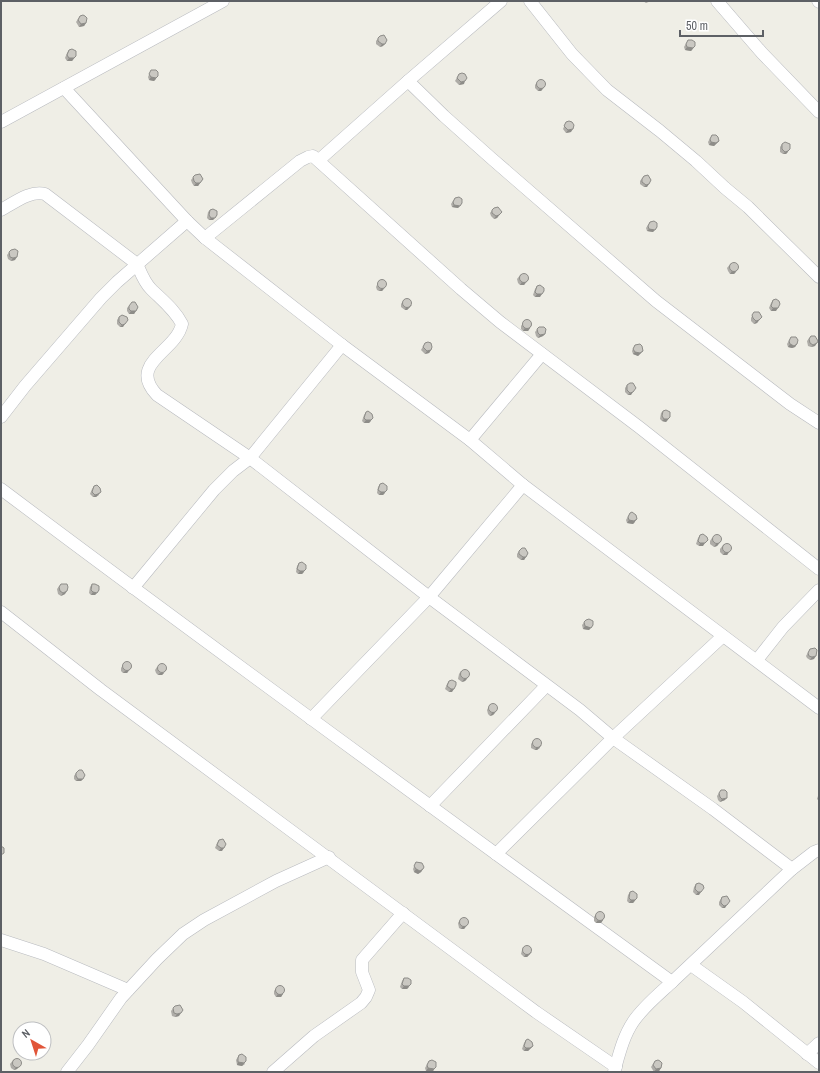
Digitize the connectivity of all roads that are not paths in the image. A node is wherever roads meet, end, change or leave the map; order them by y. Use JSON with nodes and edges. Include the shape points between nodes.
{"nodes":[{"id":1,"x":223,"y":1,"type":"edge"},
{"id":2,"x":501,"y":1,"type":"edge"},
{"id":3,"x":530,"y":1,"type":"edge"},
{"id":4,"x":717,"y":1,"type":"edge"},
{"id":5,"x":408,"y":81,"type":"junction"},
{"id":6,"x":64,"y":88,"type":"junction"},
{"id":7,"x":819,"y":112,"type":"edge"},
{"id":8,"x":1,"y":122,"type":"edge"},
{"id":9,"x":319,"y":160,"type":"junction"},
{"id":10,"x":1,"y":210,"type":"edge"},
{"id":11,"x":187,"y":221,"type":"junction"},
{"id":12,"x":205,"y":238,"type":"junction"},
{"id":13,"x":137,"y":264,"type":"junction"},
{"id":14,"x":819,"y":277,"type":"edge"},
{"id":15,"x":342,"y":345,"type":"junction"},
{"id":16,"x":542,"y":354,"type":"junction"},
{"id":17,"x":1,"y":417,"type":"edge"},
{"id":18,"x":819,"y":423,"type":"edge"},
{"id":19,"x":470,"y":440,"type":"junction"},
{"id":20,"x":250,"y":458,"type":"junction"},
{"id":21,"x":523,"y":486,"type":"junction"},
{"id":22,"x":1,"y":489,"type":"edge"},
{"id":23,"x":819,"y":569,"type":"edge"},
{"id":24,"x":133,"y":588,"type":"junction"},
{"id":25,"x":819,"y":590,"type":"edge"},
{"id":26,"x":429,"y":597,"type":"junction"},
{"id":27,"x":1,"y":612,"type":"edge"},
{"id":28,"x":723,"y":636,"type":"junction"},
{"id":29,"x":757,"y":660,"type":"junction"},
{"id":30,"x":546,"y":686,"type":"junction"},
{"id":31,"x":819,"y":708,"type":"edge"},
{"id":32,"x":311,"y":719,"type":"junction"},
{"id":33,"x":613,"y":738,"type":"junction"},
{"id":34,"x":430,"y":806,"type":"junction"},
{"id":35,"x":817,"y":850,"type":"edge"},
{"id":36,"x":496,"y":854,"type":"junction"},
{"id":37,"x":329,"y":858,"type":"junction"},
{"id":38,"x":792,"y":869,"type":"junction"},
{"id":39,"x":404,"y":913,"type":"junction"},
{"id":40,"x":1,"y":940,"type":"edge"},
{"id":41,"x":691,"y":965,"type":"junction"},
{"id":42,"x":672,"y":982,"type":"junction"},
{"id":43,"x":128,"y":990,"type":"junction"},
{"id":44,"x":819,"y":1043,"type":"edge"},
{"id":45,"x":807,"y":1054,"type":"junction"},
{"id":46,"x":819,"y":1063,"type":"edge"},
{"id":47,"x":615,"y":1069,"type":"edge"},
{"id":48,"x":67,"y":1072,"type":"edge"},
{"id":49,"x":272,"y":1072,"type":"edge"}],
"edges":[{"from":1,"to":6,"type":"street"},
{"from":2,"to":5,"type":"street"},
{"from":3,"to":14,"type":"street","via":[[572,54],[607,90],[696,161],[748,207]]},
{"from":4,"to":7,"type":"street","via":[[762,53]]},
{"from":5,"to":9,"type":"street"},
{"from":5,"to":18,"type":"street","via":[[491,158],[656,301],[784,400]]},
{"from":6,"to":8,"type":"street"},
{"from":6,"to":11,"type":"street"},
{"from":9,"to":12,"type":"street","via":[[314,156],[300,161]]},
{"from":9,"to":16,"type":"street","via":[[461,289]]},
{"from":10,"to":13,"type":"street","via":[[27,196],[45,194]]},
{"from":11,"to":12,"type":"street"},
{"from":11,"to":13,"type":"street"},
{"from":12,"to":15,"type":"street"},
{"from":13,"to":17,"type":"street","via":[[101,298]]},
{"from":13,"to":20,"type":"street","via":[[143,279],[182,324],[175,338],[148,369],[146,376],[151,388],[157,395]]},
{"from":15,"to":19,"type":"street"},
{"from":15,"to":20,"type":"street"},
{"from":16,"to":19,"type":"street"},
{"from":16,"to":23,"type":"street"},
{"from":19,"to":21,"type":"street"},
{"from":20,"to":24,"type":"street","via":[[214,490]]},
{"from":20,"to":26,"type":"street"},
{"from":21,"to":26,"type":"street"},
{"from":21,"to":28,"type":"street"},
{"from":22,"to":24,"type":"street"},
{"from":24,"to":32,"type":"street"},
{"from":25,"to":29,"type":"street","via":[[783,627]]},
{"from":26,"to":30,"type":"street"},
{"from":26,"to":32,"type":"street"},
{"from":27,"to":37,"type":"street","via":[[108,695]]},
{"from":28,"to":29,"type":"street"},
{"from":28,"to":33,"type":"street"},
{"from":29,"to":31,"type":"street"},
{"from":30,"to":33,"type":"street"},
{"from":30,"to":34,"type":"street"},
{"from":32,"to":34,"type":"street"},
{"from":33,"to":36,"type":"street"},
{"from":33,"to":38,"type":"street"},
{"from":34,"to":36,"type":"street"},
{"from":35,"to":38,"type":"street"},
{"from":36,"to":42,"type":"street"},
{"from":37,"to":39,"type":"street"},
{"from":37,"to":43,"type":"street","via":[[276,881],[204,920],[183,934]]},
{"from":38,"to":41,"type":"street"},
{"from":39,"to":47,"type":"street"},
{"from":39,"to":49,"type":"street","via":[[362,960],[362,972],[369,990],[366,997]]},
{"from":40,"to":43,"type":"street","via":[[44,954]]},
{"from":41,"to":42,"type":"street"},
{"from":41,"to":45,"type":"street","via":[[743,1002]]},
{"from":42,"to":47,"type":"street","via":[[633,1021]]},
{"from":43,"to":48,"type":"street"},
{"from":44,"to":45,"type":"street"},
{"from":45,"to":46,"type":"street"}]}
